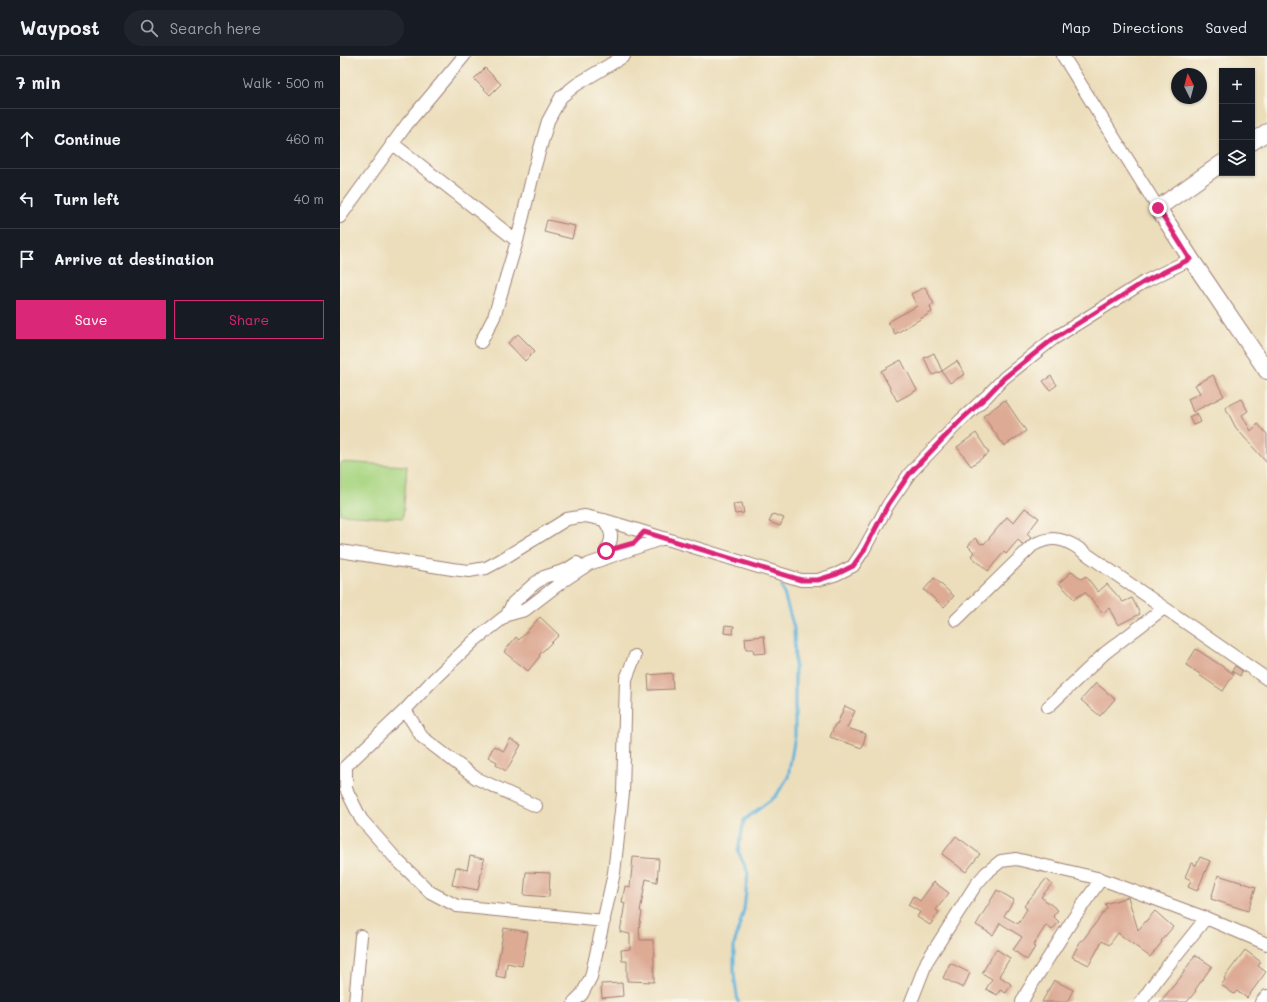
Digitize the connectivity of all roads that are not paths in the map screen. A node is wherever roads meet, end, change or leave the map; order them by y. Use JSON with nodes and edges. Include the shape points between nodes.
{"nodes":[{"id":1,"x":464,"y":56,"type":"edge"},
{"id":2,"x":624,"y":56,"type":"edge"},
{"id":3,"x":1063,"y":56,"type":"edge"},
{"id":4,"x":1267,"y":132,"type":"edge"},
{"id":5,"x":1255,"y":140,"type":"edge"},
{"id":6,"x":392,"y":144,"type":"junction"},
{"id":7,"x":1219,"y":165,"type":"edge"},
{"id":8,"x":1158,"y":208,"type":"junction"},
{"id":9,"x":340,"y":217,"type":"edge"},
{"id":10,"x":517,"y":241,"type":"junction"},
{"id":11,"x":1190,"y":259,"type":"junction"},
{"id":12,"x":481,"y":342,"type":"dead end"},
{"id":13,"x":1267,"y":371,"type":"edge"},
{"id":14,"x":604,"y":520,"type":"junction"},
{"id":15,"x":644,"y":532,"type":"junction"},
{"id":16,"x":664,"y":538,"type":"junction"},
{"id":17,"x":340,"y":551,"type":"edge"},
{"id":18,"x":606,"y":551,"type":"junction"},
{"id":19,"x":1164,"y":608,"type":"junction"},
{"id":20,"x":507,"y":615,"type":"junction"},
{"id":21,"x":956,"y":620,"type":"dead end"},
{"id":22,"x":635,"y":656,"type":"dead end"},
{"id":23,"x":1267,"y":679,"type":"edge"},
{"id":24,"x":1048,"y":707,"type":"dead end"},
{"id":25,"x":405,"y":710,"type":"junction"},
{"id":26,"x":536,"y":806,"type":"dead end"},
{"id":27,"x":1101,"y":879,"type":"junction"},
{"id":28,"x":1206,"y":918,"type":"junction"},
{"id":29,"x":604,"y":921,"type":"junction"},
{"id":30,"x":361,"y":936,"type":"dead end"},
{"id":31,"x":1267,"y":944,"type":"edge"},
{"id":32,"x":1267,"y":996,"type":"edge"},
{"id":33,"x":355,"y":1002,"type":"edge"},
{"id":34,"x":574,"y":1002,"type":"edge"},
{"id":35,"x":910,"y":1002,"type":"edge"},
{"id":36,"x":1022,"y":1002,"type":"edge"},
{"id":37,"x":1141,"y":1002,"type":"edge"},
{"id":38,"x":1261,"y":1002,"type":"edge"}],
"edges":[{"from":1,"to":6,"type":"street"},
{"from":2,"to":10,"type":"street","via":[[561,97],[548,121]]},
{"from":3,"to":8,"type":"street"},
{"from":4,"to":5,"type":"street"},
{"from":6,"to":9,"type":"street"},
{"from":6,"to":10,"type":"street"},
{"from":7,"to":8,"type":"street"},
{"from":8,"to":11,"type":"street"},
{"from":10,"to":12,"type":"street","via":[[494,317]]},
{"from":11,"to":13,"type":"street"},
{"from":11,"to":16,"type":"street","via":[[1144,282],[1053,339],[1004,378],[910,473],[888,505],[853,566],[818,580],[801,580]]},
{"from":14,"to":15,"type":"street"},
{"from":14,"to":17,"type":"street","via":[[585,516],[567,519],[486,568],[469,571]]},
{"from":14,"to":18,"type":"street","via":[[611,535]]},
{"from":15,"to":16,"type":"street"},
{"from":15,"to":18,"type":"street","via":[[634,543]]},
{"from":16,"to":20,"type":"street","via":[[589,564],[525,610]]},
{"from":18,"to":20,"type":"street","via":[[582,559],[566,570],[544,577],[513,603]]},
{"from":19,"to":21,"type":"street","via":[[1075,546],[1054,539],[1043,540],[1033,545]]},
{"from":19,"to":23,"type":"street"},
{"from":19,"to":24,"type":"street","via":[[1105,653]]},
{"from":20,"to":25,"type":"street","via":[[475,640]]},
{"from":22,"to":29,"type":"street","via":[[626,679],[623,792],[614,872]]},
{"from":25,"to":26,"type":"street","via":[[422,737],[476,778]]},
{"from":25,"to":29,"type":"street","via":[[346,766],[346,789],[361,819],[397,860],[430,892],[457,906]]},
{"from":27,"to":28,"type":"street"},
{"from":27,"to":35,"type":"street","via":[[1016,859],[1001,861],[986,872],[975,886],[927,961]]},
{"from":27,"to":36,"type":"street"},
{"from":28,"to":31,"type":"street"},
{"from":28,"to":37,"type":"street"},
{"from":29,"to":34,"type":"street","via":[[591,977],[582,994]]},
{"from":30,"to":33,"type":"street"},
{"from":32,"to":38,"type":"street"}]}
